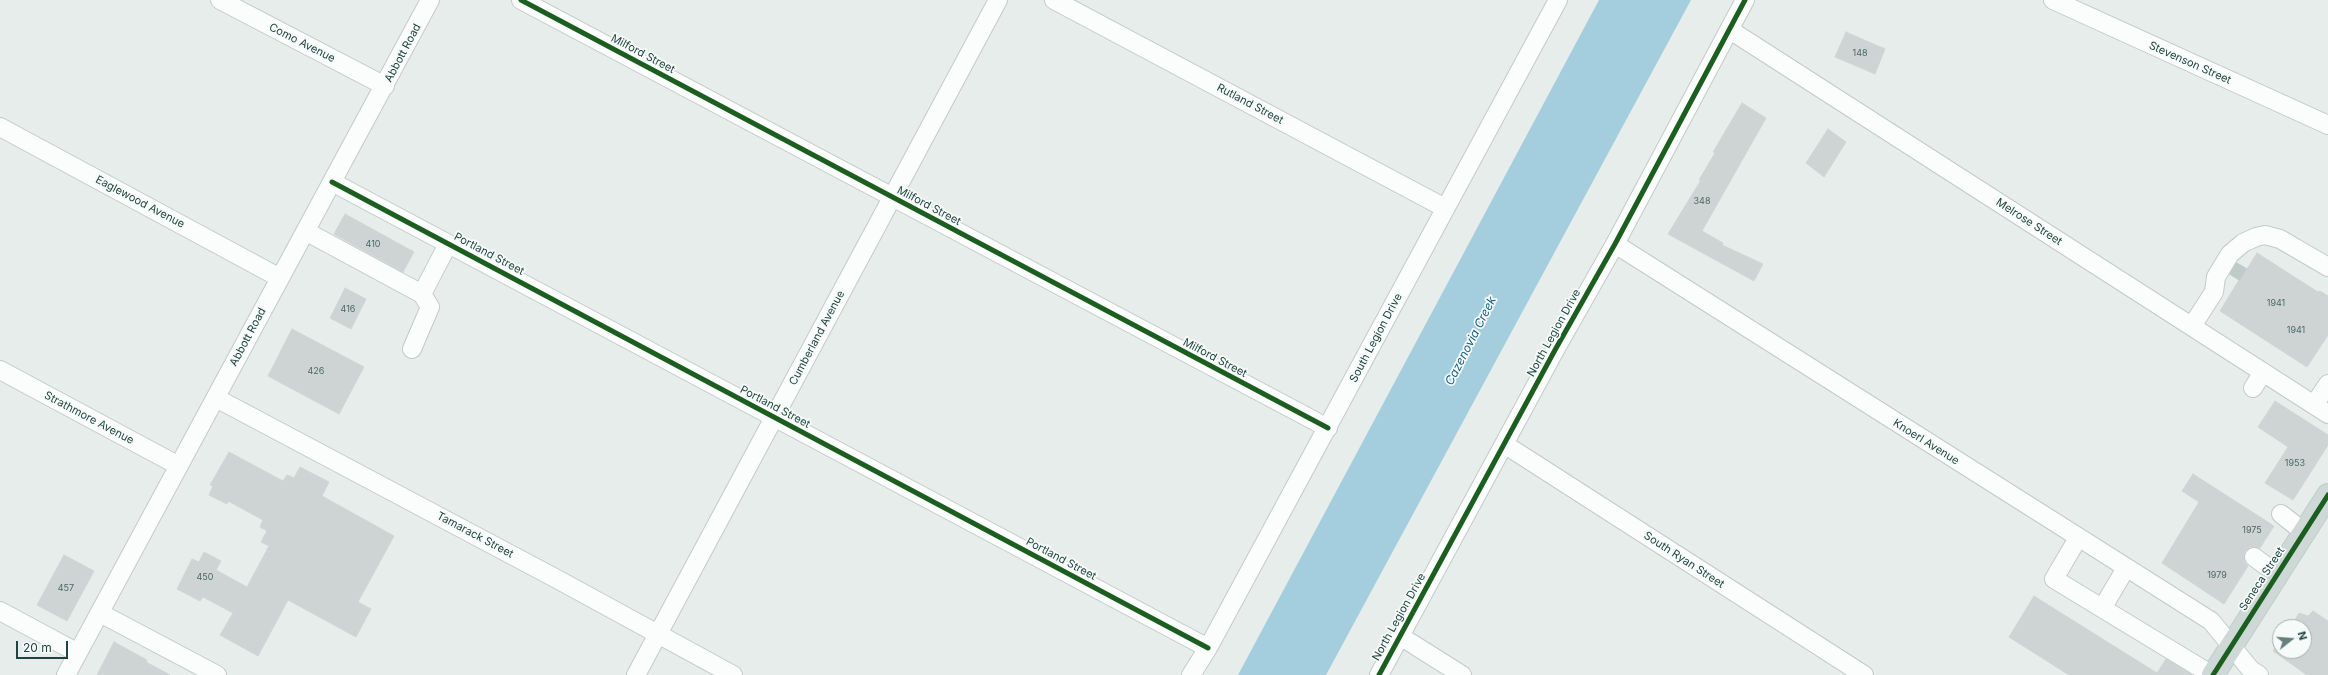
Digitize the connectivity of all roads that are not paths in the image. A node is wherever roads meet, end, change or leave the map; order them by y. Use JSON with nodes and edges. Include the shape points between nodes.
{"nodes":[{"id":1,"x":220,"y":0,"type":"edge"},
{"id":2,"x":430,"y":0,"type":"edge"},
{"id":3,"x":521,"y":0,"type":"edge"},
{"id":4,"x":998,"y":0,"type":"edge"},
{"id":5,"x":1054,"y":0,"type":"edge"},
{"id":6,"x":1558,"y":0,"type":"edge"},
{"id":7,"x":1745,"y":0,"type":"edge"},
{"id":8,"x":2053,"y":0,"type":"edge"},
{"id":9,"x":1730,"y":30,"type":"junction"},
{"id":10,"x":385,"y":86,"type":"junction"},
{"id":11,"x":2328,"y":125,"type":"edge"},
{"id":12,"x":0,"y":127,"type":"edge"},
{"id":13,"x":332,"y":182,"type":"junction"},
{"id":14,"x":892,"y":198,"type":"junction"},
{"id":15,"x":1445,"y":208,"type":"junction"},
{"id":16,"x":307,"y":232,"type":"junction"},
{"id":17,"x":2243,"y":243,"type":"junction"},
{"id":18,"x":448,"y":244,"type":"junction"},
{"id":19,"x":1615,"y":244,"type":"junction"},
{"id":20,"x":2328,"y":267,"type":"edge"},
{"id":21,"x":280,"y":278,"type":"junction"},
{"id":22,"x":2214,"y":292,"type":"junction"},
{"id":23,"x":422,"y":294,"type":"junction"},
{"id":24,"x":2192,"y":326,"type":"junction"},
{"id":25,"x":412,"y":349,"type":"dead end"},
{"id":26,"x":0,"y":370,"type":"edge"},
{"id":27,"x":2263,"y":372,"type":"junction"},
{"id":28,"x":2328,"y":384,"type":"edge"},
{"id":29,"x":2253,"y":388,"type":"dead end"},
{"id":30,"x":216,"y":398,"type":"junction"},
{"id":31,"x":2321,"y":409,"type":"edge"},
{"id":32,"x":774,"y":418,"type":"junction"},
{"id":33,"x":1328,"y":428,"type":"junction"},
{"id":34,"x":1504,"y":444,"type":"junction"},
{"id":35,"x":179,"y":466,"type":"junction"},
{"id":36,"x":2328,"y":495,"type":"edge"},
{"id":37,"x":2281,"y":514,"type":"dead end"},
{"id":38,"x":2304,"y":532,"type":"junction"},
{"id":39,"x":2078,"y":538,"type":"junction"},
{"id":40,"x":2254,"y":558,"type":"dead end"},
{"id":41,"x":2126,"y":568,"type":"junction"},
{"id":42,"x":2277,"y":574,"type":"junction"},
{"id":43,"x":2103,"y":607,"type":"junction"},
{"id":44,"x":0,"y":611,"type":"edge"},
{"id":45,"x":100,"y":613,"type":"junction"},
{"id":46,"x":658,"y":634,"type":"junction"},
{"id":47,"x":1400,"y":636,"type":"junction"},
{"id":48,"x":2232,"y":645,"type":"junction"},
{"id":49,"x":1208,"y":648,"type":"junction"},
{"id":50,"x":78,"y":653,"type":"junction"},
{"id":51,"x":66,"y":675,"type":"edge"},
{"id":52,"x":217,"y":675,"type":"edge"},
{"id":53,"x":636,"y":675,"type":"edge"},
{"id":54,"x":734,"y":675,"type":"edge"},
{"id":55,"x":1191,"y":675,"type":"edge"},
{"id":56,"x":1379,"y":675,"type":"edge"},
{"id":57,"x":1462,"y":675,"type":"edge"},
{"id":58,"x":1864,"y":675,"type":"edge"},
{"id":59,"x":2212,"y":675,"type":"edge"},
{"id":60,"x":2259,"y":675,"type":"edge"}],
"edges":[{"from":1,"to":10,"type":"street","name":"Como Avenue"},
{"from":2,"to":10,"type":"street","name":"Abbott Road"},
{"from":3,"to":14,"type":"street","name":"Milford Street"},
{"from":4,"to":14,"type":"street","name":"Cumberland Avenue"},
{"from":5,"to":15,"type":"street","name":"Rutland Street"},
{"from":6,"to":15,"type":"street","name":"South Legion Drive"},
{"from":7,"to":9,"type":"street","name":"North Legion Drive"},
{"from":8,"to":11,"type":"street","name":"Stevenson Street"},
{"from":9,"to":19,"type":"street","name":"North Legion Drive"},
{"from":9,"to":24,"type":"street","name":"Melrose Street"},
{"from":10,"to":13,"type":"street","name":"Abbott Road"},
{"from":12,"to":21,"type":"street","name":"Eaglewood Avenue"},
{"from":13,"to":16,"type":"street","name":"Abbott Road"},
{"from":13,"to":18,"type":"street","name":"Portland Street"},
{"from":14,"to":32,"type":"street","name":"Cumberland Avenue"},
{"from":14,"to":33,"type":"street","name":"Milford Street"},
{"from":15,"to":33,"type":"street","name":"South Legion Drive"},
{"from":16,"to":21,"type":"street","name":"Abbott Road"},
{"from":16,"to":23,"type":"street"},
{"from":17,"to":20,"type":"street","via":[[2265,235],[2280,239]]},
{"from":17,"to":22,"type":"street","via":[[2230,254],[2216,277]]},
{"from":17,"to":22,"type":"street","via":[[2245,252],[2236,270],[2224,286]]},
{"from":18,"to":23,"type":"street"},
{"from":18,"to":32,"type":"street","name":"Portland Street"},
{"from":19,"to":34,"type":"street","name":"North Legion Drive"},
{"from":19,"to":39,"type":"street","name":"Knoerl Avenue"},
{"from":21,"to":30,"type":"street","name":"Abbott Road"},
{"from":22,"to":24,"type":"street"},
{"from":23,"to":25,"type":"street","via":[[430,307]]},
{"from":24,"to":27,"type":"street","name":"Melrose Street"},
{"from":26,"to":35,"type":"street","name":"Strathmore Avenue"},
{"from":27,"to":29,"type":"street"},
{"from":27,"to":31,"type":"street","name":"Melrose Street"},
{"from":28,"to":31,"type":"street"},
{"from":30,"to":35,"type":"street","name":"Abbott Road"},
{"from":30,"to":46,"type":"street","name":"Tamarack Street"},
{"from":32,"to":46,"type":"street","name":"Cumberland Avenue"},
{"from":32,"to":49,"type":"street","name":"Portland Street"},
{"from":33,"to":49,"type":"street","name":"South Legion Drive"},
{"from":34,"to":47,"type":"street","name":"North Legion Drive"},
{"from":34,"to":58,"type":"street","name":"South Ryan Street"},
{"from":35,"to":45,"type":"street","name":"Abbott Road"},
{"from":36,"to":38,"type":"main road","name":"Seneca Street"},
{"from":37,"to":38,"type":"street"},
{"from":38,"to":42,"type":"main road","name":"Seneca Street"},
{"from":39,"to":41,"type":"street","name":"Knoerl Avenue"},
{"from":39,"to":43,"type":"street","via":[[2054,579]]},
{"from":40,"to":42,"type":"street"},
{"from":41,"to":43,"type":"street"},
{"from":41,"to":48,"type":"street","name":"Knoerl Avenue","via":[[2211,621]]},
{"from":42,"to":48,"type":"main road","name":"Seneca Street"},
{"from":43,"to":59,"type":"street"},
{"from":44,"to":50,"type":"street"},
{"from":45,"to":50,"type":"street","name":"Abbott Road"},
{"from":45,"to":52,"type":"street"},
{"from":46,"to":53,"type":"street","name":"Cumberland Avenue"},
{"from":46,"to":54,"type":"street","name":"Tamarack Street"},
{"from":47,"to":56,"type":"street","name":"North Legion Drive"},
{"from":47,"to":57,"type":"street"},
{"from":48,"to":59,"type":"main road","name":"Seneca Street"},
{"from":48,"to":60,"type":"street","name":"Knoerl Avenue","via":[[2251,670]]},
{"from":49,"to":55,"type":"street","name":"South Legion Drive"},
{"from":50,"to":51,"type":"street","name":"Abbott Road"}]}
